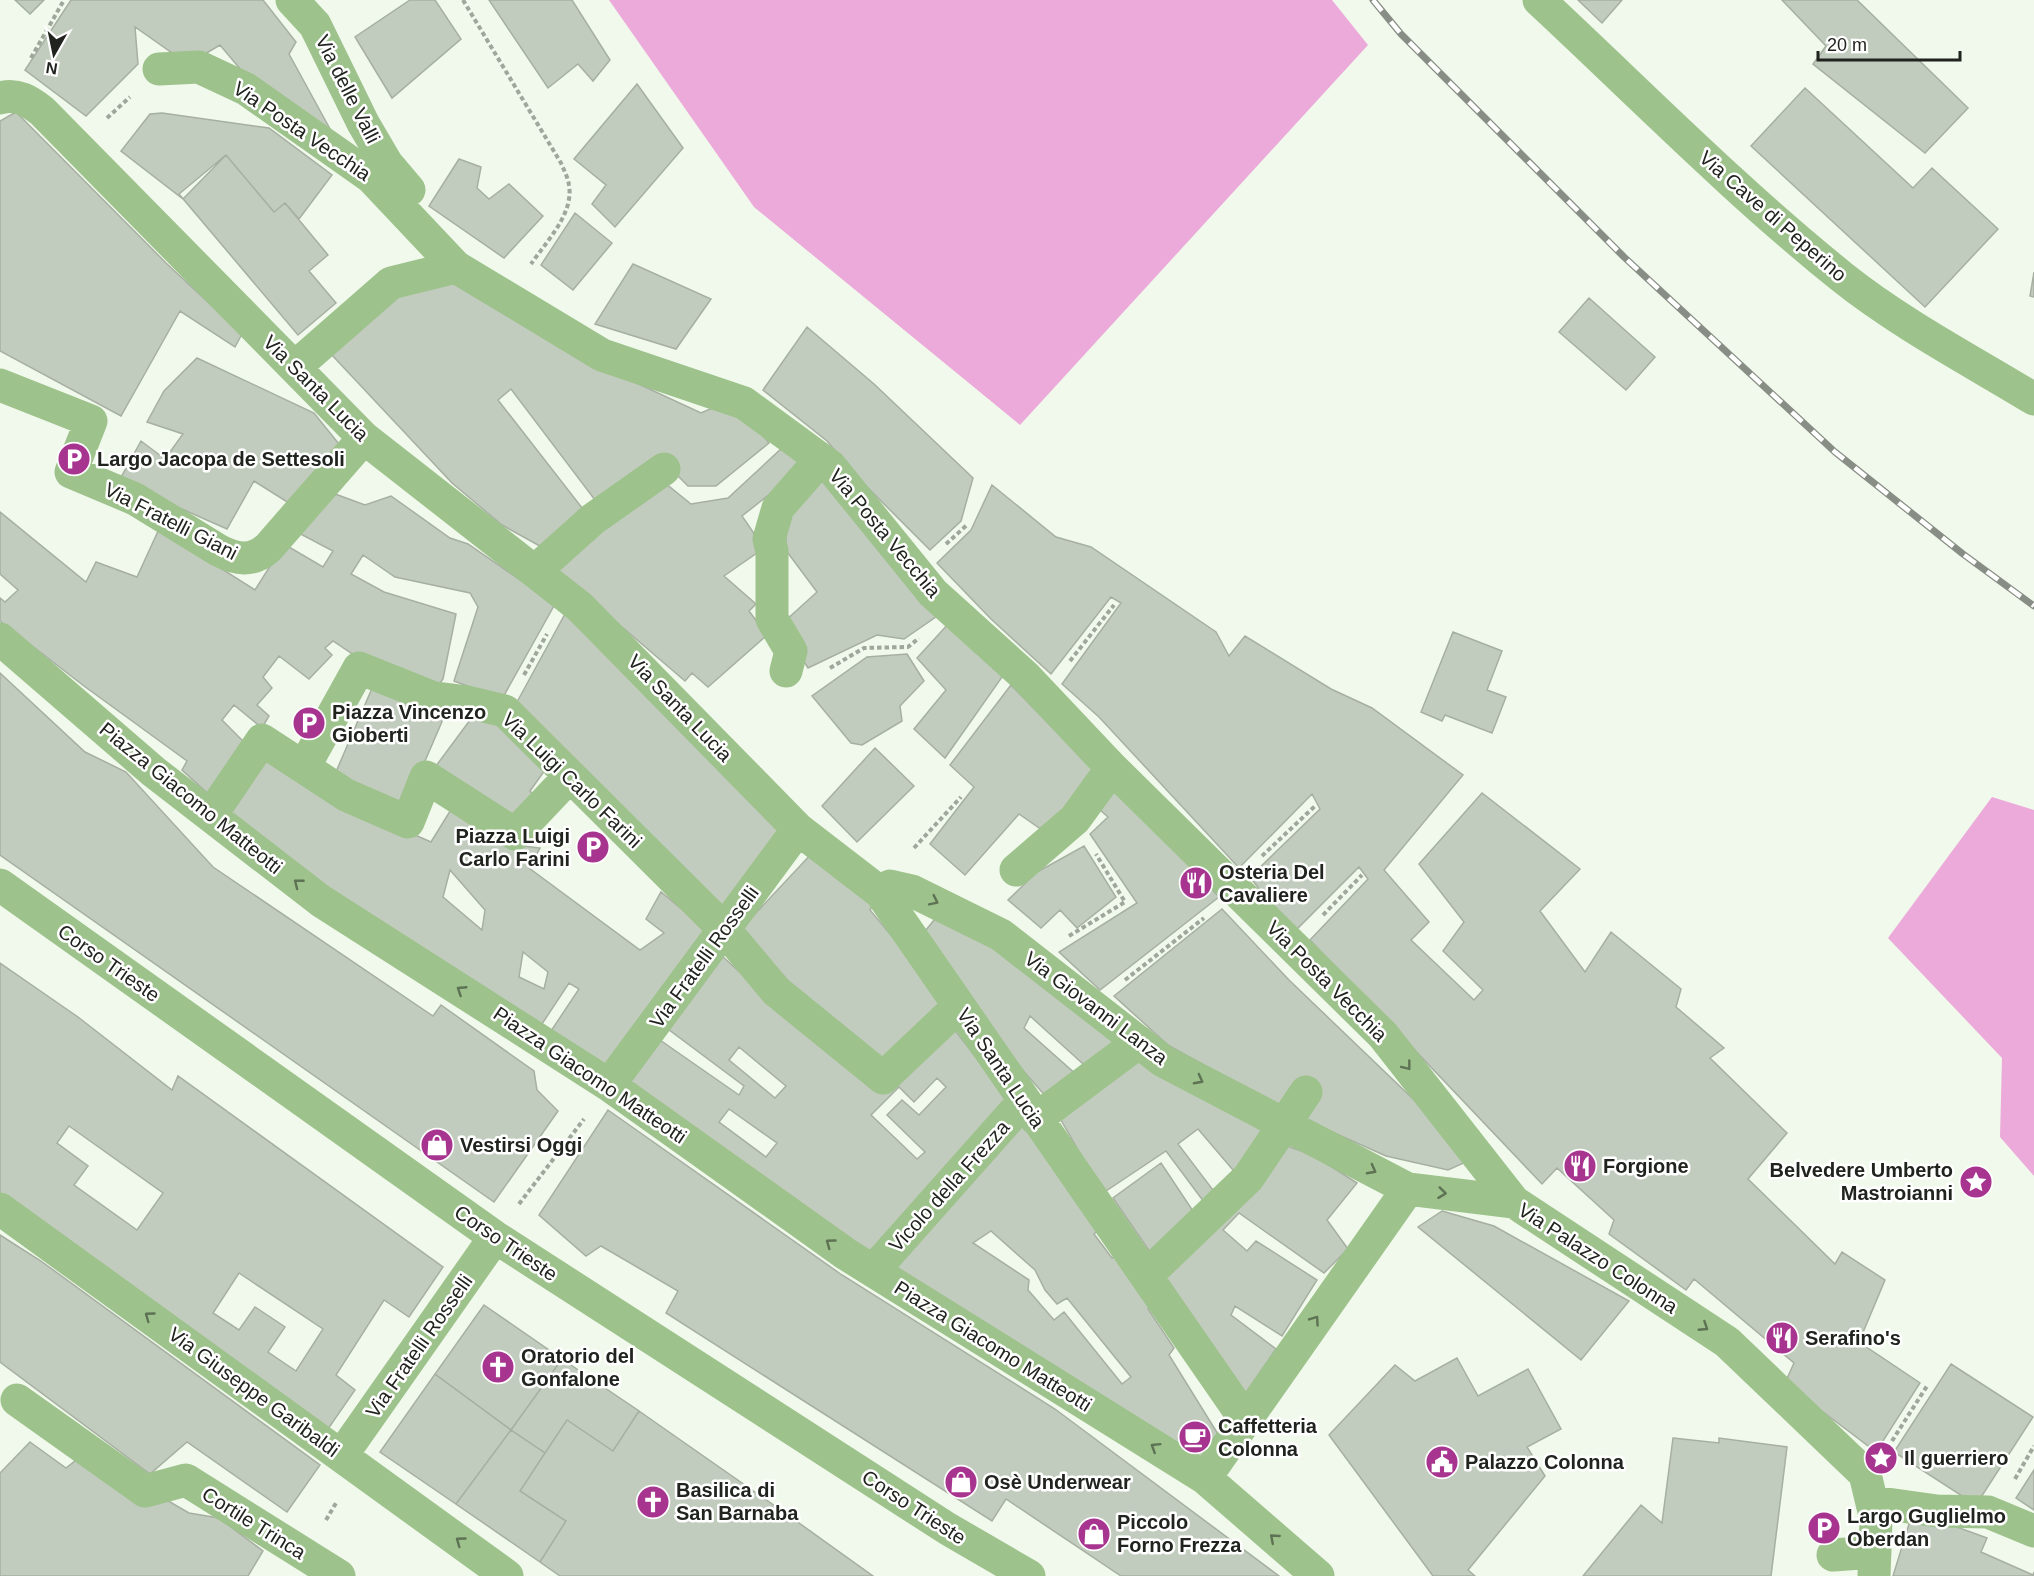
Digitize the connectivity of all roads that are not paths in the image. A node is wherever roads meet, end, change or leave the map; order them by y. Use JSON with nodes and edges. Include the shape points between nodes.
{"nodes":[{"id":1,"x":292,"y":0,"type":"edge"},
{"id":2,"x":1539,"y":0,"type":"edge"},
{"id":3,"x":159,"y":69,"type":"road end"},
{"id":4,"x":5,"y":96,"type":"edge"},
{"id":5,"x":467,"y":261,"type":"junction"},
{"id":6,"x":295,"y":367,"type":"junction"},
{"id":7,"x":0,"y":385,"type":"edge"},
{"id":8,"x":2034,"y":399,"type":"edge"},
{"id":9,"x":364,"y":438,"type":"junction"},
{"id":10,"x":820,"y":460,"type":"junction"},
{"id":11,"x":664,"y":469,"type":"dead end"},
{"id":12,"x":535,"y":571,"type":"junction"},
{"id":13,"x":0,"y":639,"type":"edge"},
{"id":14,"x":786,"y":671,"type":"dead end"},
{"id":15,"x":304,"y":767,"type":"junction"},
{"id":16,"x":1112,"y":768,"type":"junction"},
{"id":17,"x":570,"y":776,"type":"junction"},
{"id":18,"x":211,"y":815,"type":"junction"},
{"id":19,"x":798,"y":829,"type":"junction"},
{"id":20,"x":1016,"y":870,"type":"dead end"},
{"id":21,"x":0,"y":885,"type":"edge"},
{"id":22,"x":890,"y":890,"type":"junction"},
{"id":23,"x":724,"y":929,"type":"junction"},
{"id":24,"x":959,"y":1006,"type":"junction"},
{"id":25,"x":1139,"y":1042,"type":"junction"},
{"id":26,"x":609,"y":1085,"type":"junction"},
{"id":27,"x":1306,"y":1092,"type":"dead end"},
{"id":28,"x":1030,"y":1110,"type":"junction"},
{"id":29,"x":1285,"y":1124,"type":"junction"},
{"id":30,"x":1408,"y":1189,"type":"junction"},
{"id":31,"x":1514,"y":1202,"type":"junction"},
{"id":32,"x":0,"y":1209,"type":"edge"},
{"id":33,"x":495,"y":1237,"type":"junction"},
{"id":34,"x":873,"y":1271,"type":"junction"},
{"id":35,"x":1146,"y":1276,"type":"junction"},
{"id":36,"x":17,"y":1400,"type":"dead end"},
{"id":37,"x":1245,"y":1419,"type":"junction"},
{"id":38,"x":342,"y":1455,"type":"junction"},
{"id":39,"x":1204,"y":1478,"type":"junction"},
{"id":40,"x":1869,"y":1488,"type":"junction"},
{"id":41,"x":2034,"y":1531,"type":"edge"},
{"id":42,"x":1833,"y":1556,"type":"dead end"},
{"id":43,"x":1874,"y":1564,"type":"edge"},
{"id":44,"x":339,"y":1576,"type":"edge"},
{"id":45,"x":507,"y":1576,"type":"edge"},
{"id":46,"x":1029,"y":1576,"type":"edge"},
{"id":47,"x":1318,"y":1576,"type":"edge"}],
"edges":[{"from":1,"to":5,"type":"street","name":"Via delle Valli","via":[[315,25],[387,164],[454,237]]},
{"from":2,"to":8,"type":"street","name":"Via Cave di Peperino","via":[[1764,213],[1843,278],[1915,328]]},
{"from":3,"to":5,"type":"street","name":"Via Posta Vecchia","via":[[199,67],[246,89],[371,177]]},
{"from":4,"to":6,"type":"street","name":"Via Santa Lucia","via":[[26,99],[79,144]]},
{"from":5,"to":6,"type":"street","via":[[391,283]]},
{"from":5,"to":10,"type":"street","name":"Via Posta Vecchia","via":[[602,355],[744,403]]},
{"from":6,"to":9,"type":"street","name":"Via Santa Lucia"},
{"from":7,"to":9,"type":"street","name":"Via Fratelli Giani","via":[[91,421],[71,472],[135,499],[218,550],[245,559],[268,548]]},
{"from":9,"to":12,"type":"street","name":"Via Santa Lucia"},
{"from":10,"to":14,"type":"street","via":[[778,508],[769,538],[772,619],[791,651]]},
{"from":10,"to":16,"type":"street","name":"Via Posta Vecchia","via":[[830,466],[933,593],[1042,695]]},
{"from":11,"to":12,"type":"street","via":[[593,519]]},
{"from":12,"to":19,"type":"street","name":"Via Santa Lucia","via":[[580,607]]},
{"from":13,"to":18,"type":"street","name":"Piazza Giacomo Matteotti","via":[[154,772]]},
{"from":15,"to":17,"type":"street","via":[[346,795],[408,822],[426,777],[515,834]]},
{"from":15,"to":17,"type":"street","name":"Via Luigi Carlo Farini","via":[[359,668],[434,699],[505,711]]},
{"from":15,"to":18,"type":"street","via":[[262,740]]},
{"from":16,"to":20,"type":"street","via":[[1075,819]]},
{"from":16,"to":31,"type":"street","name":"Via Posta Vecchia","one_way":true,"via":[[1383,1035]]},
{"from":17,"to":23,"type":"street","name":"Via Luigi Carlo Farini"},
{"from":26,"to":18,"type":"street","name":"Piazza Giacomo Matteotti","one_way":true,"via":[[321,901]]},
{"from":19,"to":22,"type":"street","name":"Via Santa Lucia"},
{"from":19,"to":23,"type":"street","name":"Via Fratelli Rosselli"},
{"from":21,"to":33,"type":"street","name":"Corso Trieste"},
{"from":22,"to":24,"type":"street","name":"Via Santa Lucia"},
{"from":22,"to":25,"type":"street","name":"Via Giovanni Lanza","one_way":true,"via":[[1001,935]]},
{"from":23,"to":24,"type":"street","name":"Via Luigi Carlo Farini","via":[[776,991],[883,1078]]},
{"from":23,"to":26,"type":"street","name":"Via Fratelli Rosselli"},
{"from":24,"to":28,"type":"street","name":"Via Santa Lucia"},
{"from":25,"to":28,"type":"street","name":"Vicolo della Frezza"},
{"from":25,"to":29,"type":"street","name":"Via Giovanni Lanza","one_way":true,"via":[[1163,1061]]},
{"from":34,"to":26,"type":"street","name":"Piazza Giacomo Matteotti","one_way":true},
{"from":27,"to":29,"type":"street"},
{"from":28,"to":34,"type":"street","name":"Vicolo della Frezza"},
{"from":28,"to":35,"type":"street","name":"Via Santa Lucia"},
{"from":29,"to":30,"type":"street","name":"Via Giovanni Lanza","one_way":true},
{"from":29,"to":35,"type":"street","via":[[1248,1178]]},
{"from":30,"to":31,"type":"street","name":"Via Palazzo Colonna","one_way":true},
{"from":37,"to":30,"type":"street","one_way":true},
{"from":31,"to":40,"type":"street","name":"Via Palazzo Colonna","one_way":true,"via":[[1727,1342]]},
{"from":38,"to":32,"type":"street","name":"Via Giuseppe Garibaldi","one_way":true},
{"from":33,"to":38,"type":"street","name":"Via Fratelli Rosselli"},
{"from":33,"to":46,"type":"street","name":"Corso Trieste","via":[[956,1534]]},
{"from":39,"to":34,"type":"street","name":"Piazza Giacomo Matteotti","one_way":true},
{"from":35,"to":37,"type":"street","name":"Via Santa Lucia"},
{"from":36,"to":44,"type":"street","name":"Cortile Trinca","via":[[145,1491],[186,1479]]},
{"from":37,"to":39,"type":"street"},
{"from":45,"to":38,"type":"street","name":"Via Giuseppe Garibaldi","one_way":true},
{"from":47,"to":39,"type":"street","name":"Piazza Giacomo Matteotti","one_way":true},
{"from":40,"to":41,"type":"street","via":[[1937,1511],[1988,1512]]},
{"from":40,"to":43,"type":"street"},
{"from":42,"to":43,"type":"street"}]}
